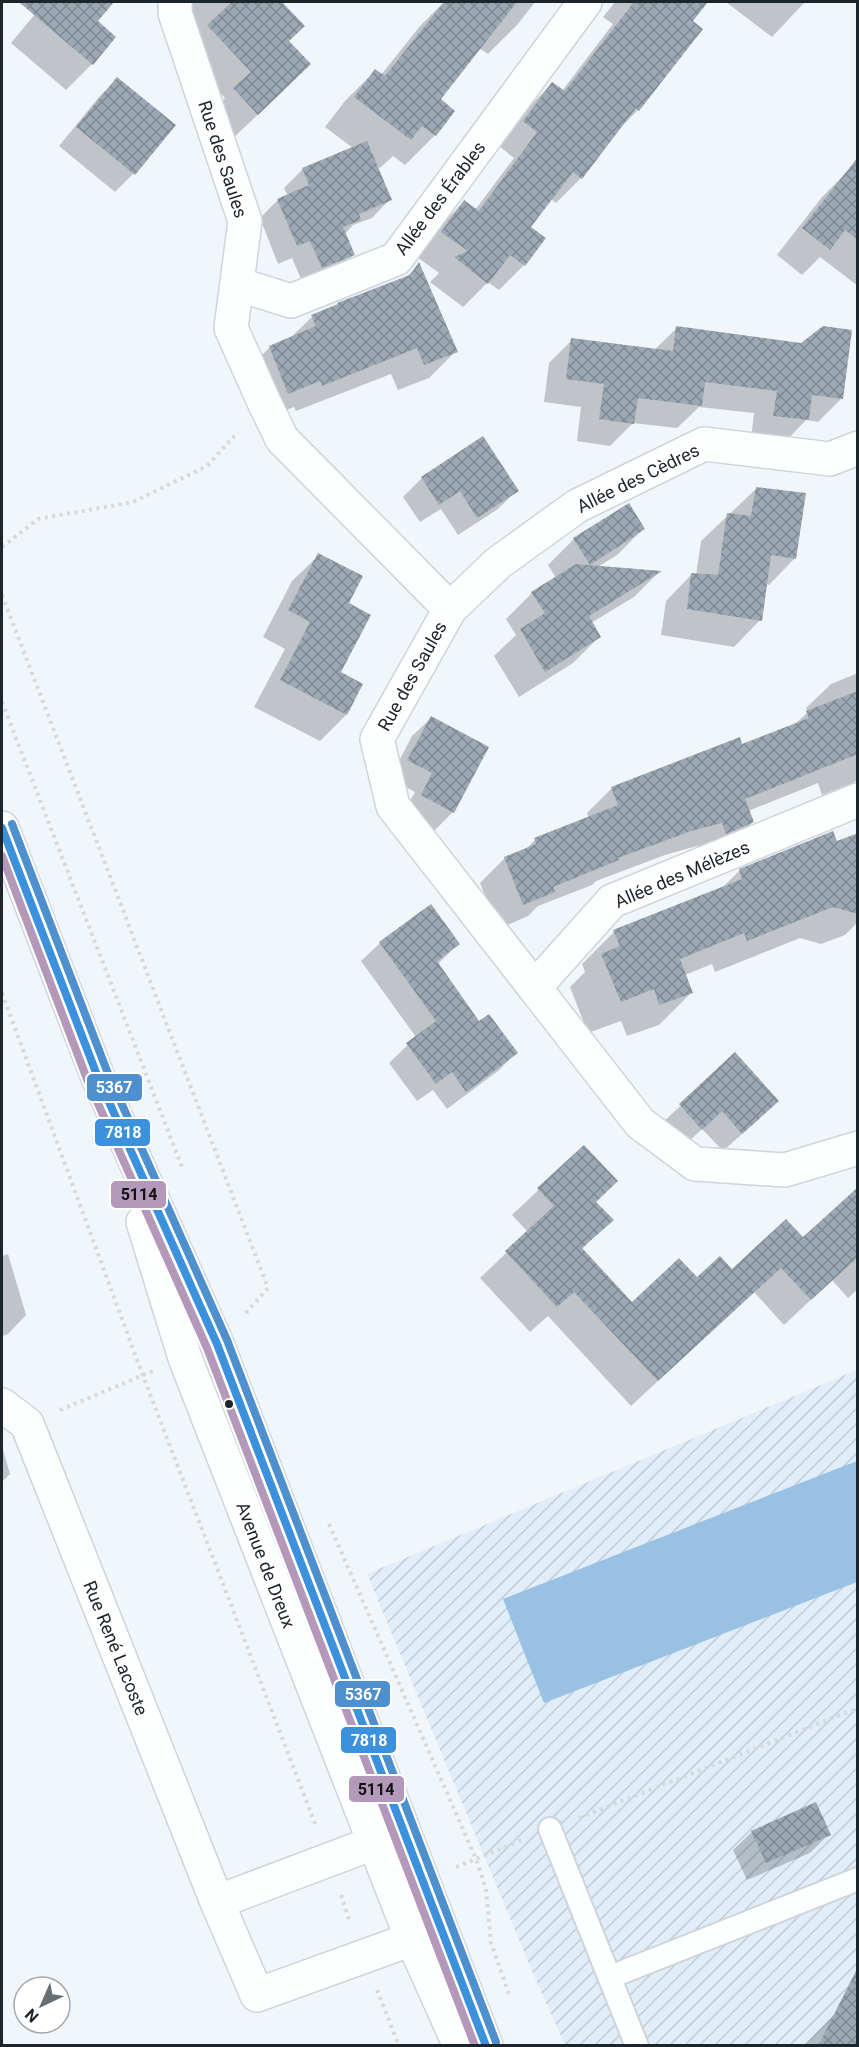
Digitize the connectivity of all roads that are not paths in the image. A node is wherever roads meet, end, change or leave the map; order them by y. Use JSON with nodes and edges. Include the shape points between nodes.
{"nodes":[{"id":1,"x":175,"y":2,"type":"edge"},
{"id":2,"x":585,"y":2,"type":"edge"},
{"id":3,"x":237,"y":284,"type":"junction"},
{"id":4,"x":858,"y":448,"type":"edge"},
{"id":5,"x":450,"y":609,"type":"junction"},
{"id":6,"x":858,"y":800,"type":"edge"},
{"id":7,"x":2,"y":828,"type":"edge"},
{"id":8,"x":535,"y":987,"type":"junction"},
{"id":9,"x":97,"y":1075,"type":"junction"},
{"id":10,"x":858,"y":1148,"type":"edge"},
{"id":11,"x":2,"y":1405,"type":"edge"},
{"id":12,"x":550,"y":1829,"type":"road end"},
{"id":13,"x":405,"y":1831,"type":"junction"},
{"id":14,"x":374,"y":1842,"type":"junction"},
{"id":15,"x":858,"y":1879,"type":"edge"},
{"id":16,"x":217,"y":1902,"type":"junction"},
{"id":17,"x":427,"y":1933,"type":"junction"},
{"id":18,"x":610,"y":1977,"type":"junction"},
{"id":19,"x":460,"y":2046,"type":"edge"},
{"id":20,"x":486,"y":2046,"type":"edge"},
{"id":21,"x":637,"y":2046,"type":"edge"}],
"edges":[{"from":1,"to":3,"type":"street","name":"Rue des Saules","via":[[175,13],[245,221]]},
{"from":2,"to":3,"type":"street","name":"Allée des Érables","via":[[396,259],[291,301]]},
{"from":3,"to":5,"type":"street","name":"Rue des Saules","via":[[231,328],[282,439]]},
{"from":4,"to":5,"type":"street","name":"Allée des Cèdres","via":[[830,459],[704,444],[577,506],[498,563]]},
{"from":5,"to":8,"type":"street","name":"Rue des Saules","via":[[377,739],[393,806]]},
{"from":6,"to":8,"type":"street","name":"Allée des Mélèzes","via":[[612,901]]},
{"from":7,"to":9,"type":"street","name":"Avenue de Dreux"},
{"from":8,"to":10,"type":"street","name":"Rue des Saules","via":[[640,1123],[695,1164],[785,1170]]},
{"from":9,"to":13,"type":"street","name":"Avenue de Dreux","via":[[217,1344]]},
{"from":9,"to":14,"type":"street","name":"Avenue de Dreux","via":[[185,1358]]},
{"from":11,"to":16,"type":"street","name":"Rue René Lacoste","via":[[27,1424]]},
{"from":12,"to":18,"type":"lane"},
{"from":13,"to":14,"type":"street"},
{"from":13,"to":17,"type":"street","name":"Avenue de Dreux","via":[[424,1880]]},
{"from":14,"to":16,"type":"street"},
{"from":14,"to":17,"type":"street","name":"Avenue de Dreux"},
{"from":15,"to":18,"type":"lane"},
{"from":16,"to":17,"type":"street","name":"Rue René Lacoste","via":[[257,1995]]},
{"from":17,"to":19,"type":"street","name":"Avenue de Dreux"},
{"from":17,"to":20,"type":"street","name":"Avenue de Dreux"},
{"from":18,"to":21,"type":"lane"}]}
